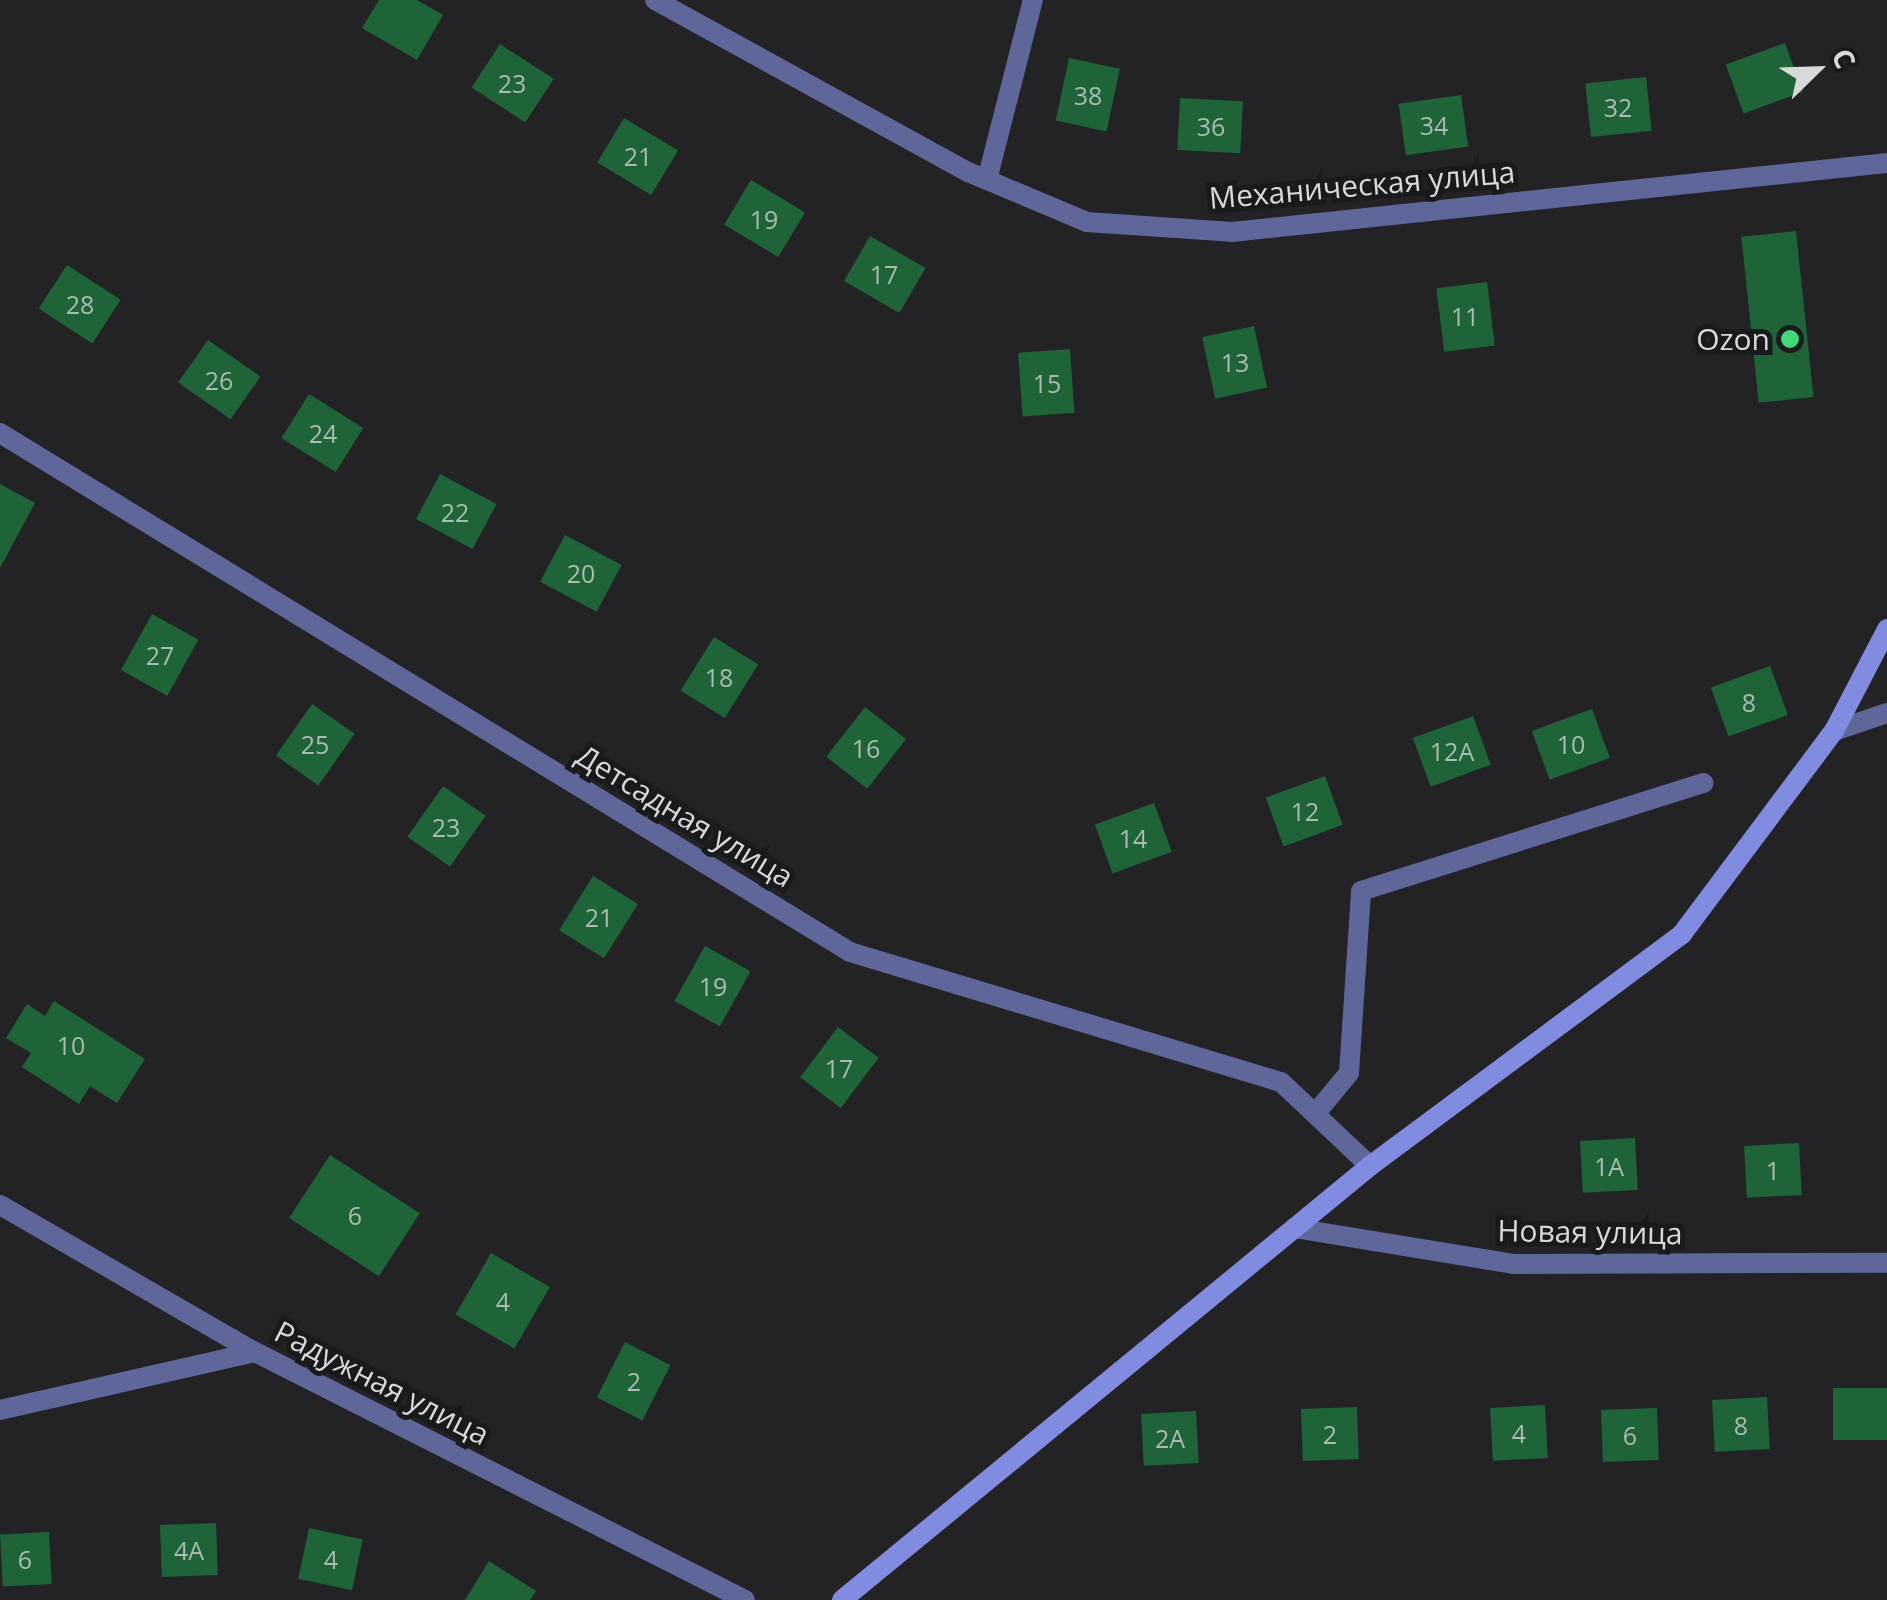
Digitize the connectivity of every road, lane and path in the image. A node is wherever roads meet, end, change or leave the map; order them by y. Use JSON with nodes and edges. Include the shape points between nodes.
{"nodes":[{"id":1,"x":655,"y":0,"type":"edge"},
{"id":2,"x":1032,"y":0,"type":"edge"},
{"id":3,"x":1887,"y":163,"type":"edge"},
{"id":4,"x":988,"y":180,"type":"junction"},
{"id":5,"x":0,"y":432,"type":"edge"},
{"id":6,"x":1887,"y":629,"type":"edge"},
{"id":7,"x":1887,"y":713,"type":"edge"},
{"id":8,"x":1834,"y":730,"type":"junction"},
{"id":9,"x":1702,"y":783,"type":"dead end"},
{"id":10,"x":1316,"y":1114,"type":"junction"},
{"id":11,"x":1370,"y":1166,"type":"junction"},
{"id":12,"x":0,"y":1205,"type":"edge"},
{"id":13,"x":1294,"y":1228,"type":"junction"},
{"id":14,"x":1887,"y":1264,"type":"edge"},
{"id":15,"x":255,"y":1352,"type":"junction"},
{"id":16,"x":0,"y":1410,"type":"edge"},
{"id":17,"x":745,"y":1600,"type":"edge"},
{"id":18,"x":842,"y":1600,"type":"edge"}],
"edges":[{"from":1,"to":4,"type":"street","name":"Механическая улица"},
{"from":2,"to":4,"type":"street"},
{"from":3,"to":4,"type":"street","name":"Механическая улица","via":[[1232,232],[1087,222]]},
{"from":5,"to":10,"type":"street","name":"Детсадная улица","via":[[850,952],[1281,1082]]},
{"from":6,"to":8,"type":"street"},
{"from":7,"to":8,"type":"street"},
{"from":8,"to":11,"type":"street","via":[[1682,934]]},
{"from":9,"to":10,"type":"street","via":[[1361,891],[1350,1073]]},
{"from":10,"to":11,"type":"street","name":"Детсадная улица"},
{"from":11,"to":13,"type":"street"},
{"from":12,"to":15,"type":"street","name":"Радужная улица"},
{"from":13,"to":14,"type":"street","name":"Новая улица","via":[[1513,1264]]},
{"from":13,"to":18,"type":"street"},
{"from":15,"to":16,"type":"street"},
{"from":15,"to":17,"type":"street","name":"Радужная улица"}]}
